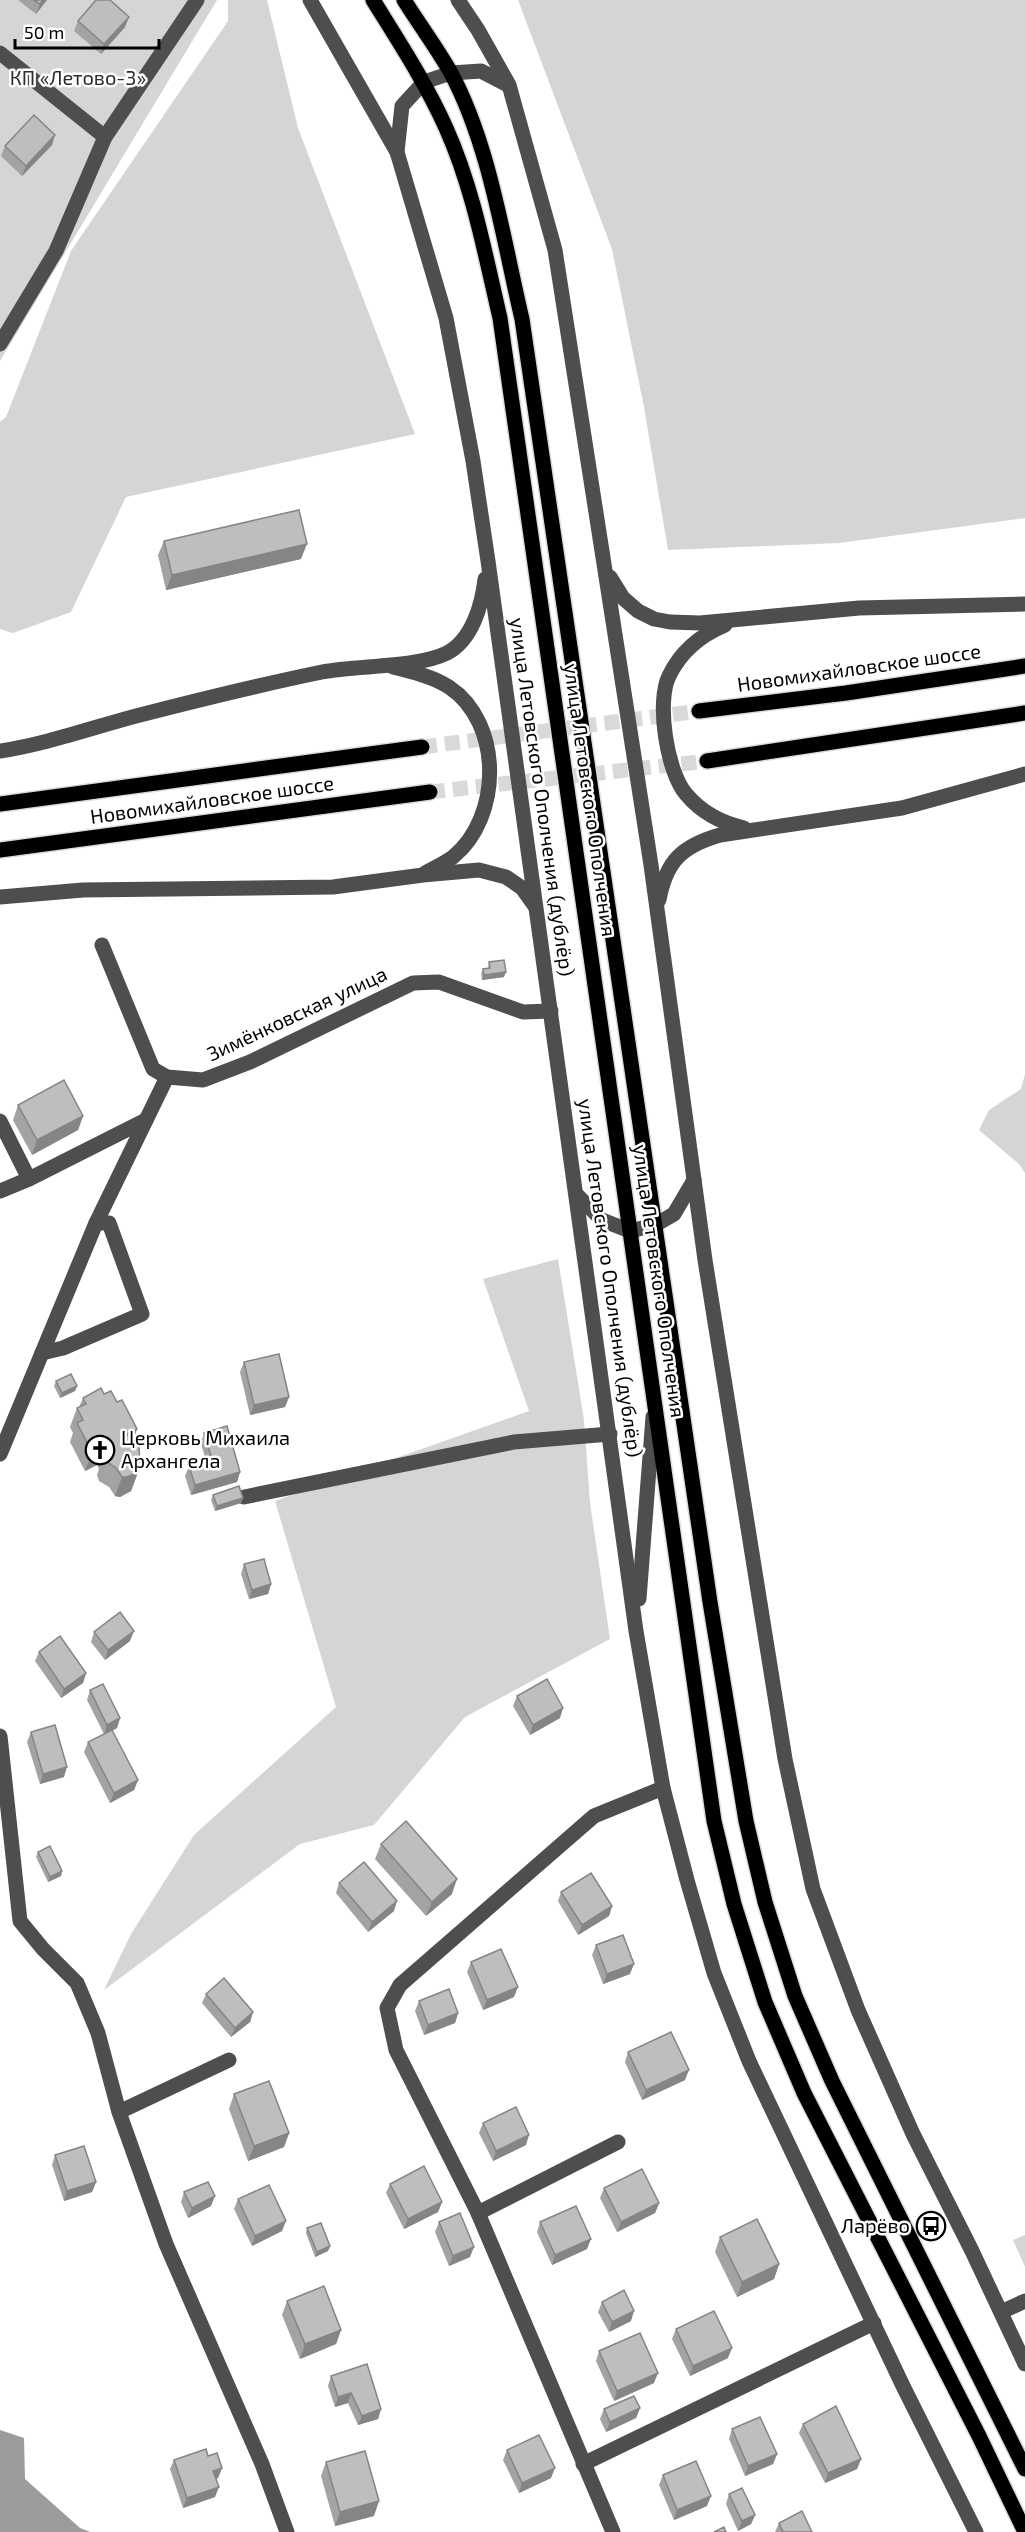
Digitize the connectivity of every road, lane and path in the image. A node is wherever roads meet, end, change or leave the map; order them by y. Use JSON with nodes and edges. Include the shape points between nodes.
{"nodes":[{"id":1,"x":197,"y":0,"type":"edge"},
{"id":2,"x":310,"y":0,"type":"edge"},
{"id":3,"x":373,"y":0,"type":"edge"},
{"id":4,"x":404,"y":0,"type":"edge"},
{"id":5,"x":458,"y":0,"type":"edge"},
{"id":6,"x":0,"y":53,"type":"edge"},
{"id":7,"x":451,"y":74,"type":"junction"},
{"id":8,"x":424,"y":82,"type":"junction"},
{"id":9,"x":509,"y":85,"type":"junction"},
{"id":10,"x":105,"y":137,"type":"junction"},
{"id":11,"x":397,"y":152,"type":"junction"},
{"id":12,"x":0,"y":344,"type":"edge"},
{"id":13,"x":603,"y":557,"type":"junction"},
{"id":14,"x":488,"y":561,"type":"junction"},
{"id":15,"x":1025,"y":604,"type":"edge"},
{"id":16,"x":742,"y":618,"type":"junction"},
{"id":17,"x":384,"y":664,"type":"junction"},
{"id":18,"x":1025,"y":666,"type":"edge"},
{"id":19,"x":699,"y":711,"type":"tunnel mouth"},
{"id":20,"x":1025,"y":713,"type":"edge"},
{"id":21,"x":422,"y":747,"type":"tunnel mouth"},
{"id":22,"x":0,"y":751,"type":"edge"},
{"id":23,"x":707,"y":761,"type":"tunnel mouth"},
{"id":24,"x":1025,"y":774,"type":"edge"},
{"id":25,"x":430,"y":792,"type":"tunnel mouth"},
{"id":26,"x":0,"y":804,"type":"edge"},
{"id":27,"x":755,"y":830,"type":"junction"},
{"id":28,"x":0,"y":850,"type":"edge"},
{"id":29,"x":423,"y":875,"type":"junction"},
{"id":30,"x":0,"y":897,"type":"edge"},
{"id":31,"x":657,"y":909,"type":"junction"},
{"id":32,"x":537,"y":911,"type":"junction"},
{"id":33,"x":102,"y":945,"type":"dead end"},
{"id":34,"x":551,"y":1011,"type":"junction"},
{"id":35,"x":167,"y":1077,"type":"junction"},
{"id":36,"x":146,"y":1120,"type":"junction"},
{"id":37,"x":0,"y":1121,"type":"edge"},
{"id":38,"x":29,"y":1179,"type":"junction"},
{"id":39,"x":694,"y":1180,"type":"junction"},
{"id":40,"x":0,"y":1191,"type":"edge"},
{"id":41,"x":577,"y":1195,"type":"junction"},
{"id":42,"x":96,"y":1223,"type":"junction"},
{"id":43,"x":655,"y":1225,"type":"junction"},
{"id":44,"x":630,"y":1231,"type":"junction"},
{"id":45,"x":42,"y":1353,"type":"junction"},
{"id":46,"x":655,"y":1399,"type":"junction"},
{"id":47,"x":610,"y":1434,"type":"junction"},
{"id":48,"x":0,"y":1454,"type":"edge"},
{"id":49,"x":244,"y":1497,"type":"edge"},
{"id":50,"x":636,"y":1631,"type":"junction"},
{"id":51,"x":0,"y":1736,"type":"edge"},
{"id":52,"x":663,"y":1788,"type":"junction"},
{"id":53,"x":229,"y":2060,"type":"dead end"},
{"id":54,"x":119,"y":2112,"type":"junction"},
{"id":55,"x":618,"y":2142,"type":"dead end"},
{"id":56,"x":478,"y":2213,"type":"junction"},
{"id":57,"x":1025,"y":2301,"type":"edge"},
{"id":58,"x":1001,"y":2312,"type":"junction"},
{"id":59,"x":874,"y":2323,"type":"junction"},
{"id":60,"x":1025,"y":2364,"type":"edge"},
{"id":61,"x":583,"y":2464,"type":"junction"},
{"id":62,"x":1025,"y":2469,"type":"edge"},
{"id":63,"x":287,"y":2532,"type":"edge"},
{"id":64,"x":613,"y":2532,"type":"edge"},
{"id":65,"x":976,"y":2532,"type":"edge"},
{"id":66,"x":1025,"y":2532,"type":"edge"}],
"edges":[{"from":1,"to":10,"type":"street"},
{"from":2,"to":11,"type":"street","name":"улица Летовского Ополчения (дублёр)"},
{"from":3,"to":8,"type":"main road","name":"улица Летовского Ополчения"},
{"from":4,"to":7,"type":"main road","name":"улица Летовского Ополчения"},
{"from":5,"to":9,"type":"street"},
{"from":6,"to":10,"type":"street"},
{"from":7,"to":8,"type":"street"},
{"from":7,"to":9,"type":"street","via":[[481,71]]},
{"from":7,"to":43,"type":"main road","name":"улица Летовского Ополчения","via":[[484,157],[522,319]]},
{"from":8,"to":11,"type":"street","via":[[402,106]]},
{"from":8,"to":44,"type":"main road","name":"улица Летовского Ополчения","via":[[447,130],[477,217],[500,318]]},
{"from":9,"to":13,"type":"street","via":[[555,250]]},
{"from":10,"to":12,"type":"street","via":[[56,251]]},
{"from":11,"to":14,"type":"street","name":"улица Летовского Ополчения (дублёр)","via":[[446,318]]},
{"from":13,"to":16,"type":"street","via":[[623,598],[654,619],[700,623]]},
{"from":13,"to":31,"type":"street"},
{"from":14,"to":17,"type":"street","via":[[483,598],[464,639],[437,656]]},
{"from":14,"to":32,"type":"street","name":"улица Летовского Ополчения (дублёр)"},
{"from":15,"to":16,"type":"street","via":[[859,608]]},
{"from":16,"to":27,"type":"street","via":[[705,633],[683,654],[668,677],[664,704],[666,739],[685,794],[705,812],[727,824]]},
{"from":17,"to":22,"type":"street","via":[[335,669],[268,684]]},
{"from":17,"to":29,"type":"street","via":[[424,675],[450,688],[469,705],[482,728],[488,755],[490,781],[484,810],[471,836],[454,857]]},
{"from":18,"to":19,"type":"main road","name":"Новомихайловское шоссе"},
{"from":20,"to":23,"type":"main road"},
{"from":21,"to":26,"type":"main road","name":"Новомихайловское шоссе"},
{"from":24,"to":27,"type":"street","via":[[902,808]]},
{"from":25,"to":28,"type":"main road","name":"Новомихайловское шоссе"},
{"from":27,"to":31,"type":"street","via":[[720,835],[682,852],[669,867]]},
{"from":29,"to":30,"type":"street","via":[[333,887],[83,890]]},
{"from":29,"to":32,"type":"street","via":[[492,872],[522,888]]},
{"from":31,"to":39,"type":"street"},
{"from":32,"to":34,"type":"street","name":"улица Летовского Ополчения (дублёр)"},
{"from":33,"to":35,"type":"street","via":[[153,1069]]},
{"from":34,"to":35,"type":"street","name":"Зимёнковская улица","via":[[523,1012],[440,982],[413,984],[250,1062],[203,1080]]},
{"from":34,"to":41,"type":"street","name":"улица Летовского Ополчения (дублёр)"},
{"from":35,"to":36,"type":"street"},
{"from":36,"to":38,"type":"street"},
{"from":36,"to":42,"type":"street"},
{"from":37,"to":38,"type":"street"},
{"from":38,"to":40,"type":"street"},
{"from":39,"to":43,"type":"street","via":[[674,1214]]},
{"from":39,"to":58,"type":"street","via":[[785,1759],[813,1888],[867,2031]]},
{"from":41,"to":44,"type":"street","via":[[602,1221]]},
{"from":41,"to":47,"type":"street","name":"улица Летовского Ополчения (дублёр)"},
{"from":42,"to":45,"type":"street"},
{"from":42,"to":45,"type":"street","via":[[109,1223],[142,1314]]},
{"from":43,"to":44,"type":"street"},
{"from":43,"to":62,"type":"main road","name":"улица Летовского Ополчения","via":[[710,1602],[746,1821],[765,1902],[795,1996],[832,2081]]},
{"from":44,"to":46,"type":"main road","name":"улица Летовского Ополчения"},
{"from":45,"to":48,"type":"street"},
{"from":46,"to":50,"type":"street"},
{"from":46,"to":66,"type":"main road","name":"улица Летовского Ополчения","via":[[714,1821],[734,1904],[762,1991],[804,2093]]},
{"from":47,"to":49,"type":"street","via":[[514,1442]]},
{"from":47,"to":50,"type":"street","name":"улица Летовского Ополчения (дублёр)"},
{"from":50,"to":52,"type":"street","name":"улица Летовского Ополчения (дублёр)"},
{"from":51,"to":54,"type":"street","via":[[20,1921],[77,1983],[98,2032]]},
{"from":52,"to":56,"type":"street","via":[[594,1816],[400,1986],[387,2008],[396,2050]]},
{"from":52,"to":59,"type":"street","name":"улица Летовского Ополчения (дублёр)","via":[[714,1973],[749,2061]]},
{"from":53,"to":54,"type":"street"},
{"from":54,"to":63,"type":"street","via":[[166,2244],[262,2464]]},
{"from":55,"to":56,"type":"street"},
{"from":56,"to":61,"type":"street"},
{"from":57,"to":58,"type":"street"},
{"from":58,"to":60,"type":"street"},
{"from":59,"to":61,"type":"street"},
{"from":59,"to":65,"type":"street","name":"улица Летовского Ополчения (дублёр)"},
{"from":61,"to":64,"type":"street"}]}
